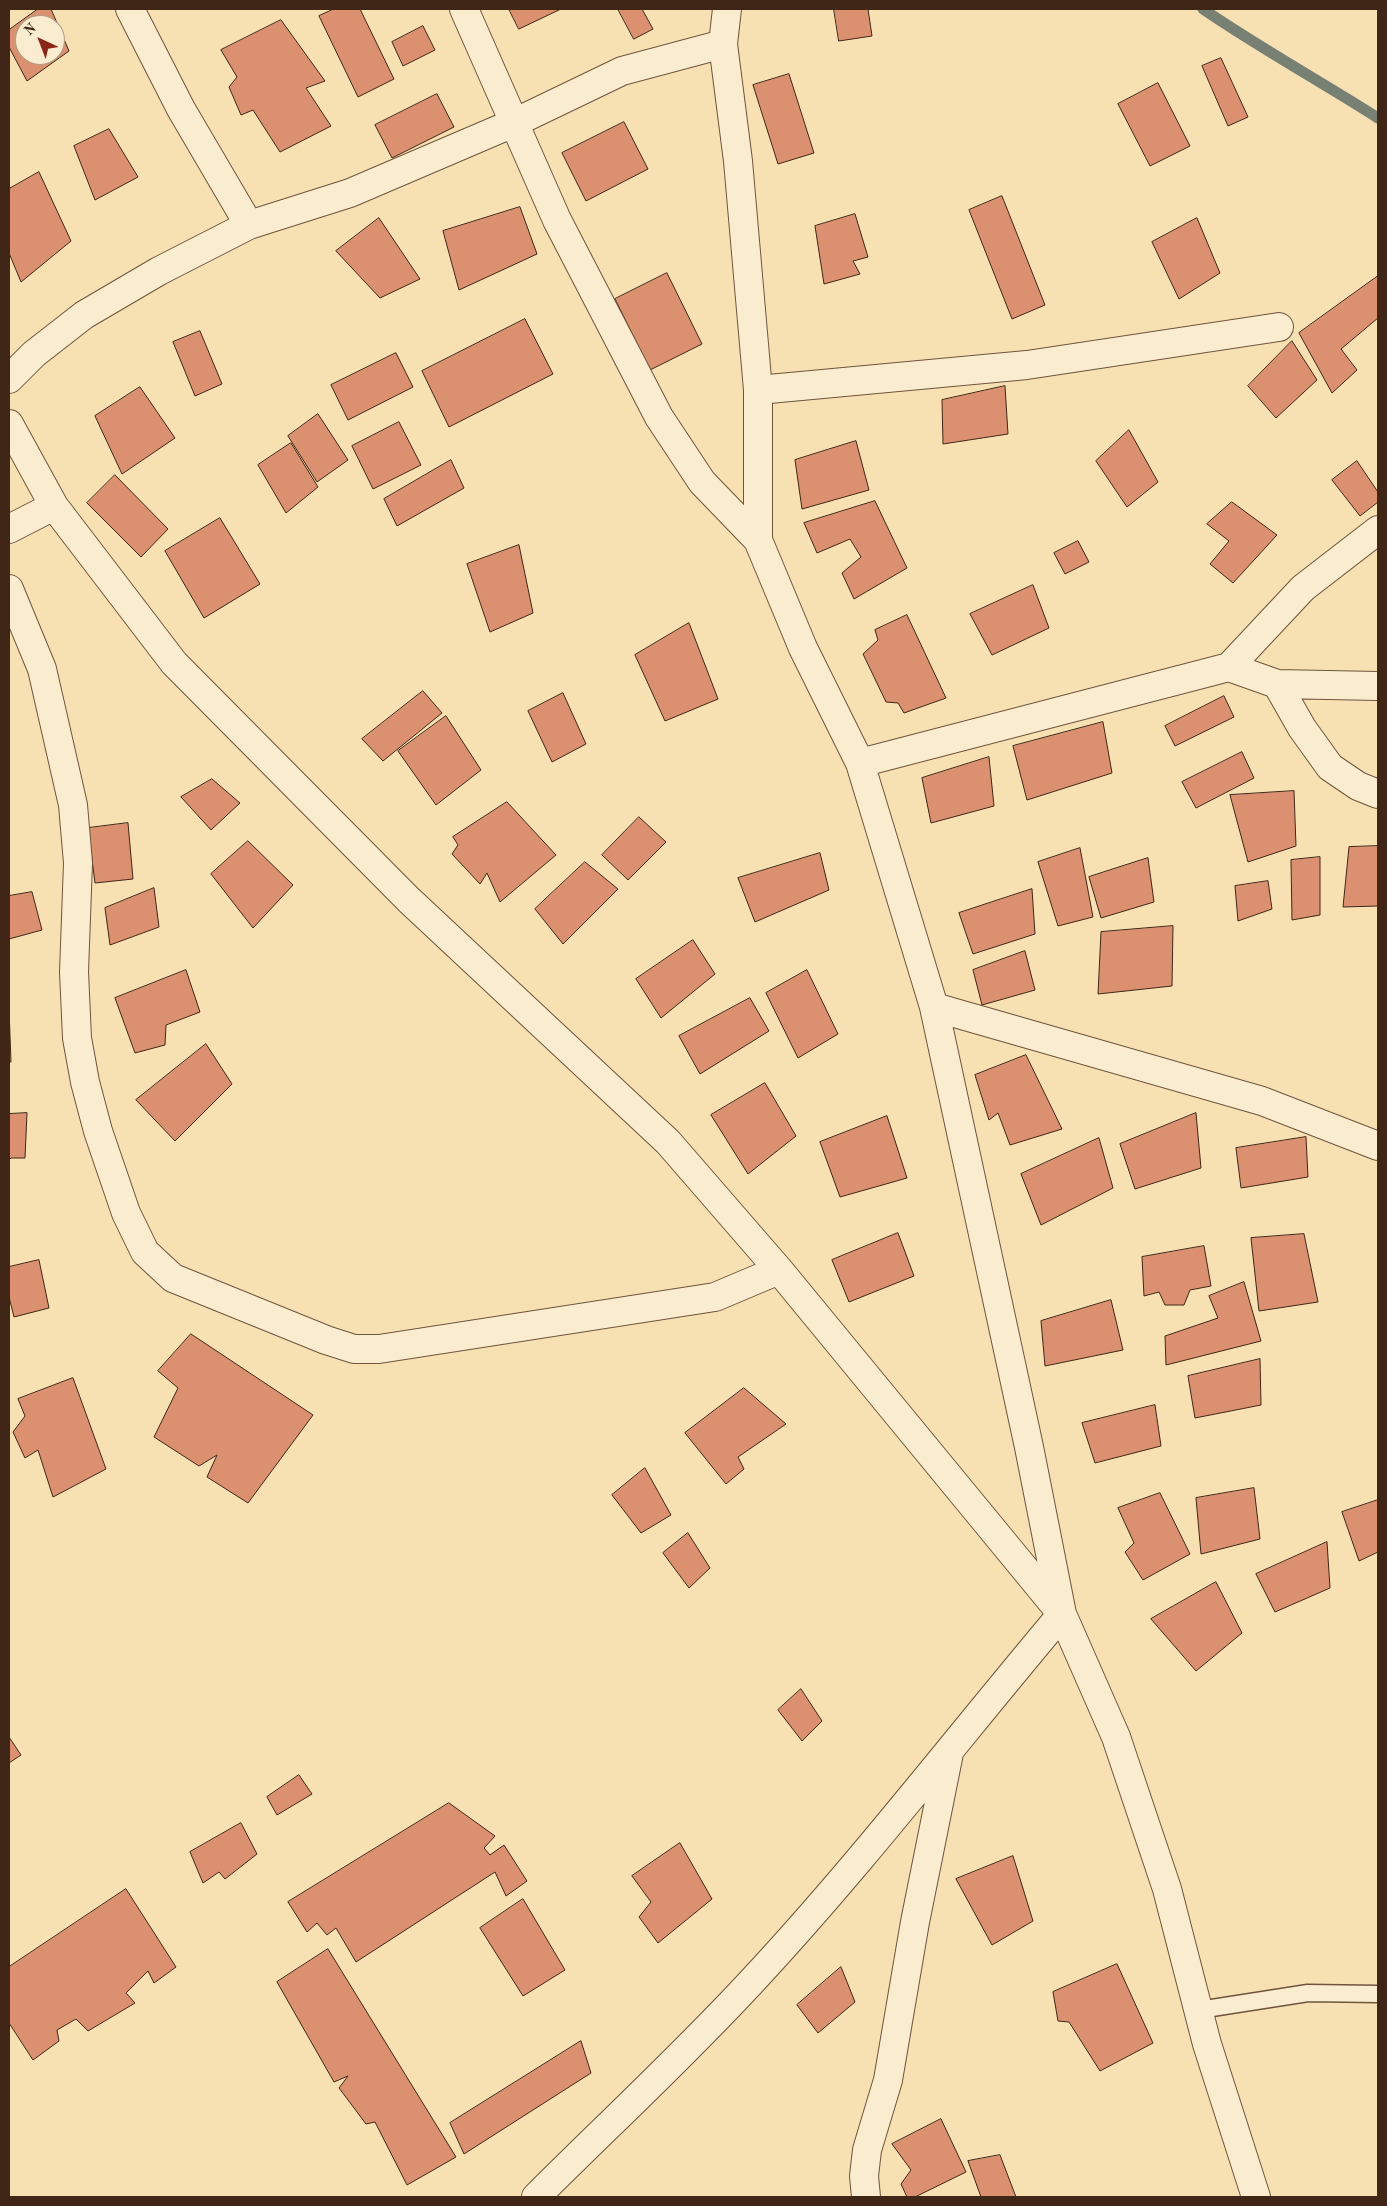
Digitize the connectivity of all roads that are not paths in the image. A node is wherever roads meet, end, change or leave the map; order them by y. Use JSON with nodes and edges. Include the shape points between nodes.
{"nodes":[{"id":1,"x":130,"y":9,"type":"edge"},
{"id":2,"x":464,"y":9,"type":"edge"},
{"id":3,"x":727,"y":9,"type":"edge"},
{"id":4,"x":723,"y":44,"type":"junction"},
{"id":5,"x":516,"y":122,"type":"junction"},
{"id":6,"x":249,"y":225,"type":"junction"},
{"id":7,"x":1278,"y":327,"type":"dead end"},
{"id":8,"x":9,"y":379,"type":"edge"},
{"id":9,"x":758,"y":390,"type":"junction"},
{"id":10,"x":9,"y":424,"type":"edge"},
{"id":11,"x":54,"y":506,"type":"junction"},
{"id":12,"x":9,"y":529,"type":"edge"},
{"id":13,"x":1378,"y":530,"type":"edge"},
{"id":14,"x":758,"y":540,"type":"junction"},
{"id":15,"x":9,"y":589,"type":"edge"},
{"id":16,"x":1229,"y":667,"type":"junction"},
{"id":17,"x":1277,"y":684,"type":"junction"},
{"id":18,"x":1378,"y":686,"type":"edge"},
{"id":19,"x":860,"y":763,"type":"junction"},
{"id":20,"x":1378,"y":794,"type":"edge"},
{"id":21,"x":934,"y":1007,"type":"junction"},
{"id":22,"x":1378,"y":1146,"type":"edge"},
{"id":23,"x":779,"y":1270,"type":"junction"},
{"id":24,"x":1062,"y":1614,"type":"junction"},
{"id":25,"x":950,"y":1748,"type":"junction"},
{"id":26,"x":1378,"y":1994,"type":"edge"},
{"id":27,"x":1198,"y":2010,"type":"junction"},
{"id":28,"x":536,"y":2197,"type":"edge"},
{"id":29,"x":866,"y":2197,"type":"edge"},
{"id":30,"x":1256,"y":2197,"type":"edge"}],
"edges":[{"from":1,"to":6,"type":"street","via":[[182,109]]},
{"from":2,"to":5,"type":"street"},
{"from":3,"to":4,"type":"street"},
{"from":4,"to":5,"type":"street","via":[[622,71]]},
{"from":4,"to":9,"type":"street","via":[[738,161]]},
{"from":5,"to":6,"type":"street","via":[[350,193]]},
{"from":5,"to":14,"type":"street","via":[[557,220],[658,417],[702,482]]},
{"from":6,"to":8,"type":"street","via":[[159,271],[84,315],[34,354]]},
{"from":7,"to":9,"type":"street","via":[[1027,365]]},
{"from":9,"to":14,"type":"street"},
{"from":10,"to":11,"type":"street"},
{"from":11,"to":12,"type":"street"},
{"from":11,"to":23,"type":"street","via":[[174,663],[409,900],[668,1142]]},
{"from":13,"to":16,"type":"street","via":[[1303,588]]},
{"from":14,"to":19,"type":"street","via":[[803,648]]},
{"from":15,"to":23,"type":"street","via":[[42,669],[73,805],[78,863],[74,972],[77,1038],[85,1082],[126,1213],[145,1252],[173,1278],[354,1349],[436,1340],[715,1297]]},
{"from":16,"to":17,"type":"street"},
{"from":16,"to":19,"type":"street"},
{"from":17,"to":18,"type":"street"},
{"from":17,"to":20,"type":"street","via":[[1330,768]]},
{"from":19,"to":21,"type":"street"},
{"from":21,"to":22,"type":"street","via":[[1262,1101]]},
{"from":21,"to":24,"type":"street"},
{"from":23,"to":24,"type":"street"},
{"from":24,"to":25,"type":"street"},
{"from":24,"to":27,"type":"street","via":[[1116,1737],[1167,1889]]},
{"from":25,"to":28,"type":"street","via":[[873,1846],[753,1980]]},
{"from":25,"to":29,"type":"street","via":[[888,2080],[867,2150]]},
{"from":26,"to":27,"type":"lane","via":[[1308,1993]]},
{"from":27,"to":30,"type":"street"}]}
